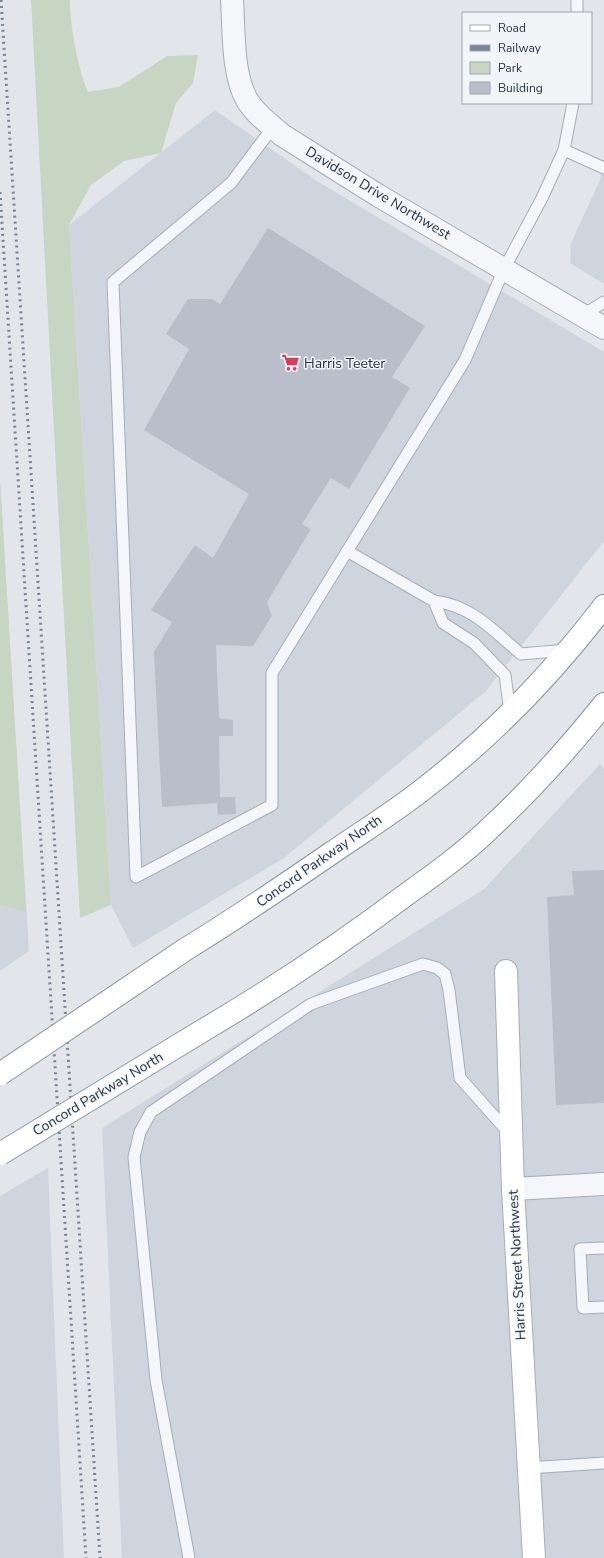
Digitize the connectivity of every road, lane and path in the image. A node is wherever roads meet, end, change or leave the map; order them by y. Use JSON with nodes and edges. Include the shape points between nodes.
{"nodes":[{"id":1,"x":232,"y":0,"type":"edge"},
{"id":2,"x":577,"y":0,"type":"edge"},
{"id":3,"x":577,"y":12,"type":"edge"},
{"id":4,"x":573,"y":104,"type":"edge"},
{"id":5,"x":273,"y":126,"type":"junction"},
{"id":6,"x":564,"y":150,"type":"junction"},
{"id":7,"x":604,"y":168,"type":"edge"},
{"id":8,"x":504,"y":269,"type":"junction"},
{"id":9,"x":604,"y":302,"type":"edge"},
{"id":10,"x":582,"y":315,"type":"junction"},
{"id":11,"x":604,"y":328,"type":"edge"},
{"id":12,"x":347,"y":551,"type":"junction"},
{"id":13,"x":434,"y":601,"type":"junction"},
{"id":14,"x":604,"y":606,"type":"edge"},
{"id":15,"x":568,"y":650,"type":"junction"},
{"id":16,"x":604,"y":704,"type":"edge"},
{"id":17,"x":510,"y":713,"type":"junction"},
{"id":18,"x":506,"y":971,"type":"dead end"},
{"id":19,"x":0,"y":1074,"type":"edge"},
{"id":20,"x":511,"y":1134,"type":"junction"},
{"id":21,"x":0,"y":1154,"type":"edge"},
{"id":22,"x":604,"y":1184,"type":"edge"},
{"id":23,"x":513,"y":1189,"type":"junction"},
{"id":24,"x":604,"y":1248,"type":"edge"},
{"id":25,"x":604,"y":1307,"type":"edge"},
{"id":26,"x":604,"y":1463,"type":"edge"},
{"id":27,"x":528,"y":1468,"type":"junction"},
{"id":28,"x":189,"y":1558,"type":"edge"},
{"id":29,"x":534,"y":1558,"type":"edge"}],
"edges":[{"from":1,"to":5,"type":"street","name":"Davidson Drive Northwest","via":[[240,83],[248,100]]},
{"from":2,"to":3,"type":"lane"},
{"from":4,"to":6,"type":"lane"},
{"from":5,"to":8,"type":"street","name":"Davidson Drive Northwest","via":[[282,135],[379,196]]},
{"from":5,"to":12,"type":"lane","via":[[231,182],[113,282],[136,877],[272,805],[272,673]]},
{"from":6,"to":7,"type":"lane"},
{"from":6,"to":8,"type":"lane"},
{"from":8,"to":10,"type":"street","name":"Davidson Drive Northwest"},
{"from":8,"to":12,"type":"lane","via":[[465,360]]},
{"from":9,"to":10,"type":"lane"},
{"from":10,"to":11,"type":"street","name":"Davidson Drive Northwest"},
{"from":12,"to":13,"type":"lane"},
{"from":13,"to":15,"type":"lane","via":[[452,604],[476,616],[521,654]]},
{"from":13,"to":17,"type":"lane","via":[[442,623],[474,643],[505,675]]},
{"from":14,"to":15,"type":"main road","name":"Concord Parkway North"},
{"from":15,"to":17,"type":"main road","name":"Concord Parkway North"},
{"from":16,"to":21,"type":"main road","name":"Concord Parkway North","bridge":true,"via":[[543,775],[486,831],[378,916],[268,992]]},
{"from":17,"to":19,"type":"main road","name":"Concord Parkway North","bridge":true,"via":[[426,787],[235,920]]},
{"from":18,"to":20,"type":"main road","name":"Harris Street Northwest"},
{"from":20,"to":23,"type":"main road","name":"Harris Street Northwest"},
{"from":20,"to":28,"type":"lane","via":[[460,1078],[445,974],[437,968],[423,964],[311,1004],[152,1112],[140,1132],[134,1157],[156,1380]]},
{"from":22,"to":23,"type":"street"},
{"from":23,"to":27,"type":"main road","name":"Harris Street Northwest"},
{"from":24,"to":25,"type":"lane","via":[[580,1250],[583,1308]]},
{"from":26,"to":27,"type":"lane"},
{"from":27,"to":29,"type":"main road","name":"Harris Street Northwest"}]}
